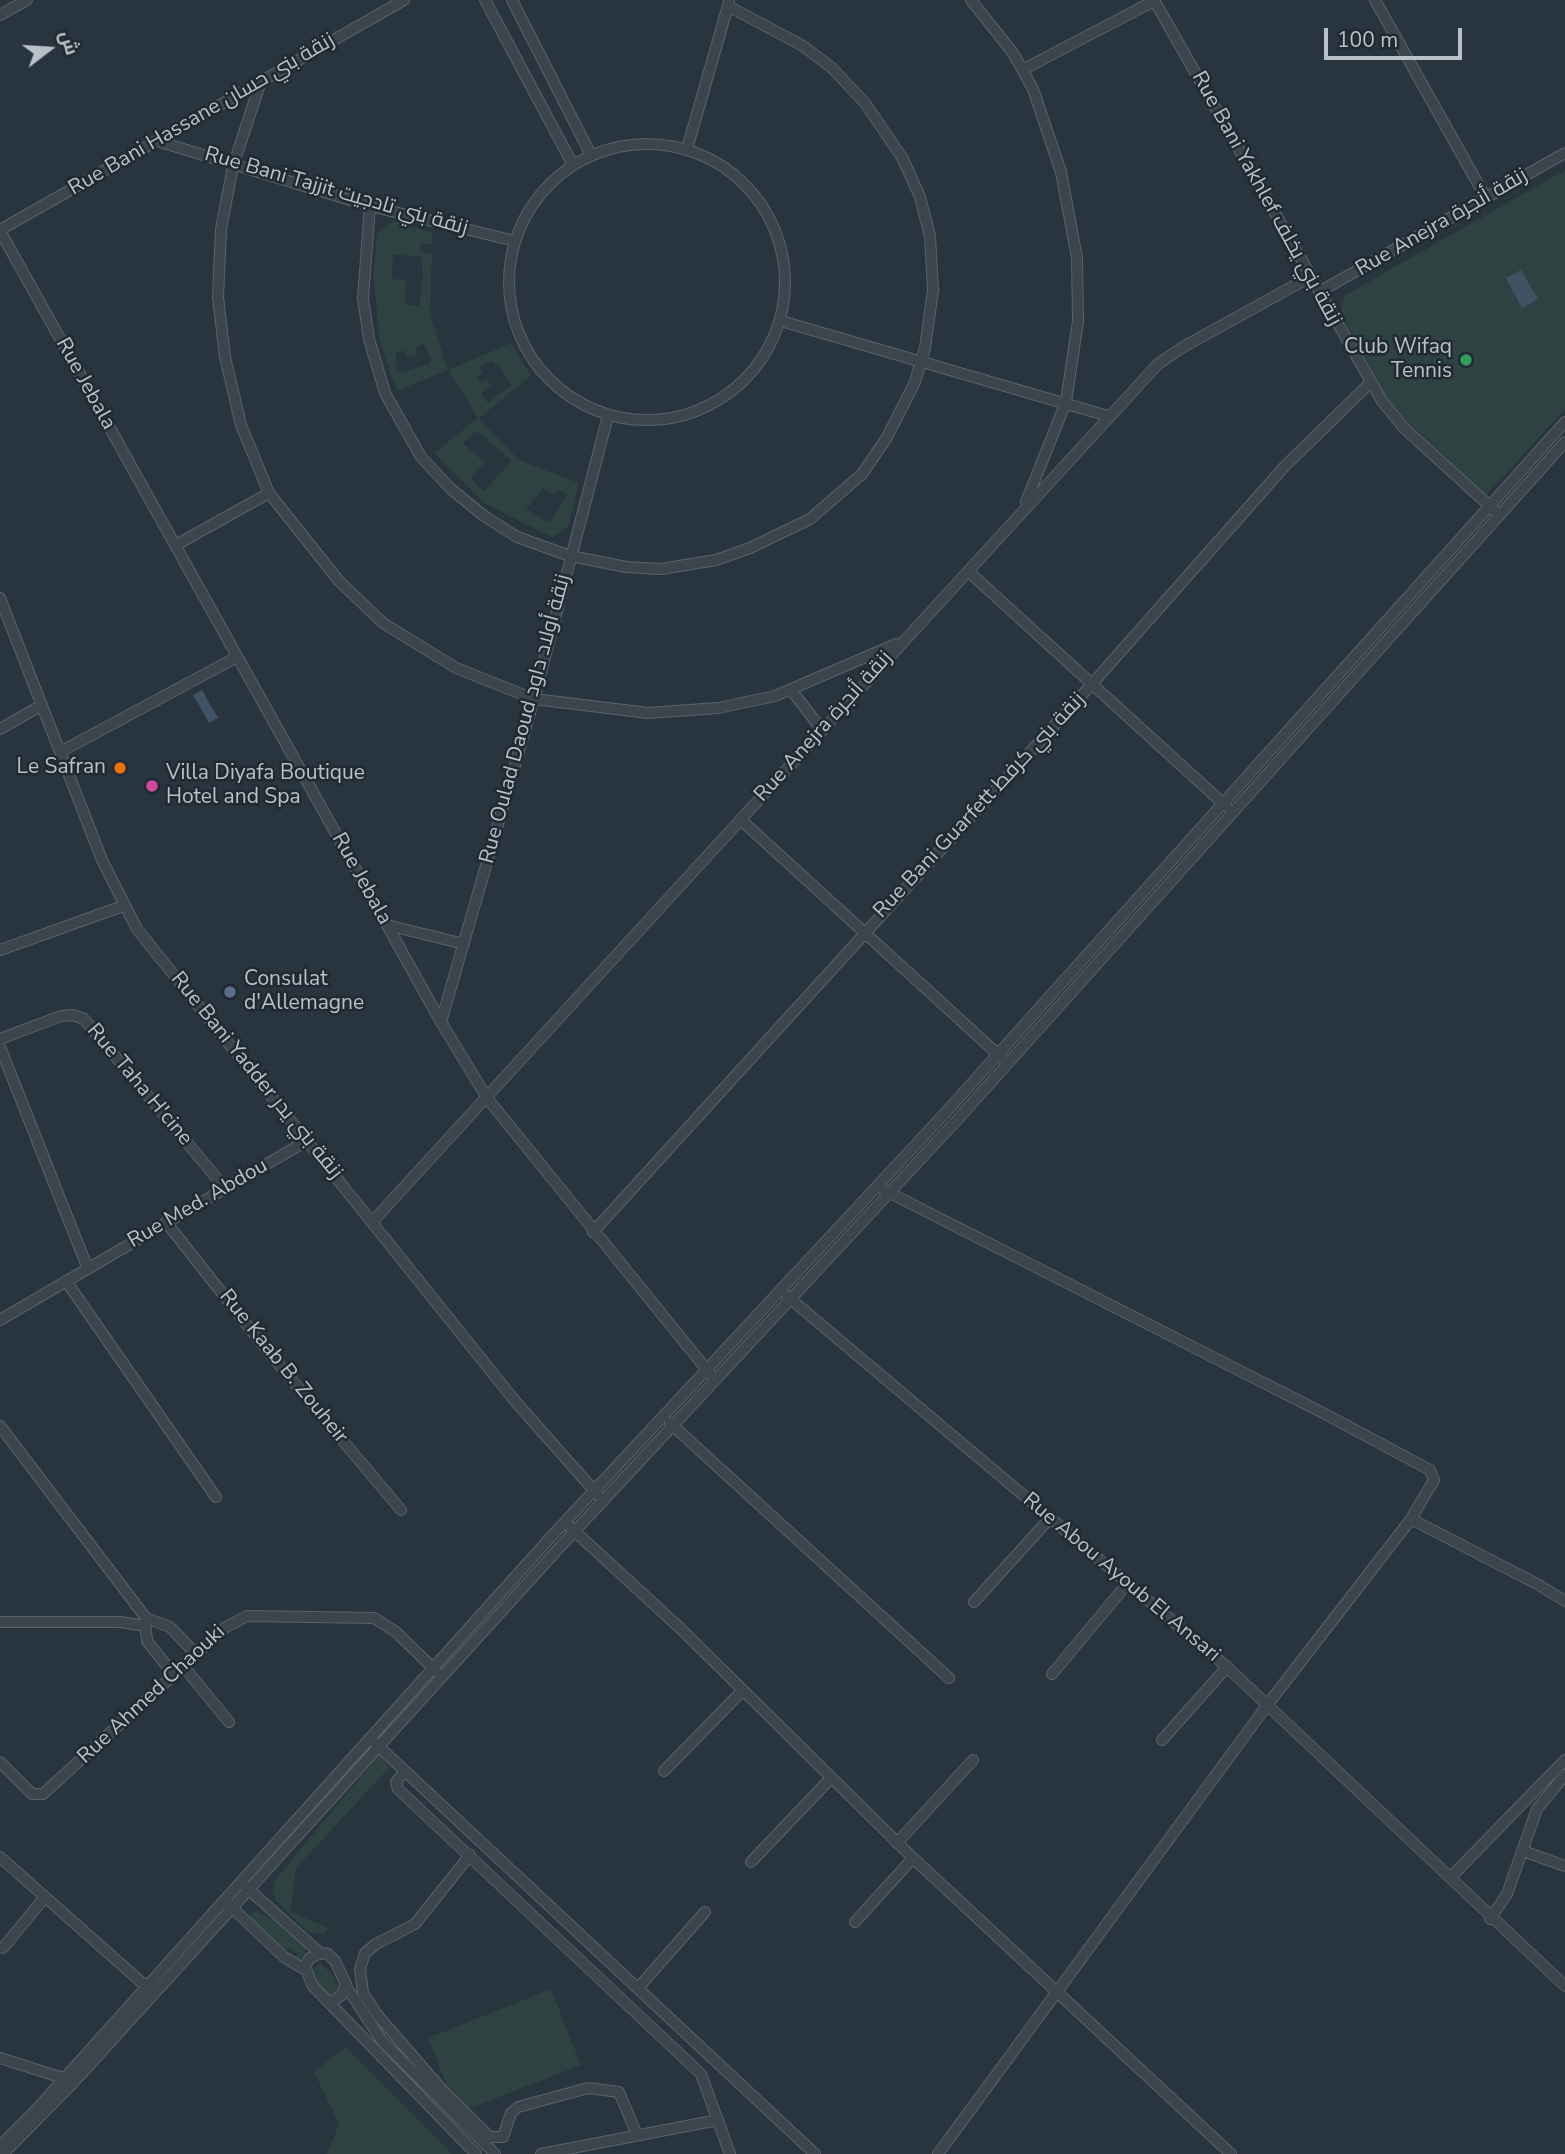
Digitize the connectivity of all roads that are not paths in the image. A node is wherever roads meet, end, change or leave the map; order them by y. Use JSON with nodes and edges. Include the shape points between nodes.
{"nodes":[{"id":1,"x":27,"y":0,"type":"edge"},
{"id":2,"x":404,"y":0,"type":"edge"},
{"id":3,"x":485,"y":0,"type":"edge"},
{"id":4,"x":512,"y":0,"type":"edge"},
{"id":5,"x":971,"y":0,"type":"edge"},
{"id":6,"x":1154,"y":0,"type":"edge"},
{"id":7,"x":1375,"y":0,"type":"edge"},
{"id":8,"x":729,"y":3,"type":"edge"},
{"id":9,"x":0,"y":15,"type":"edge"},
{"id":10,"x":1024,"y":69,"type":"junction"},
{"id":11,"x":261,"y":81,"type":"junction"},
{"id":12,"x":157,"y":141,"type":"junction"},
{"id":13,"x":687,"y":149,"type":"junction"},
{"id":14,"x":1565,"y":153,"type":"edge"},
{"id":15,"x":591,"y":155,"type":"junction"},
{"id":16,"x":573,"y":165,"type":"junction"},
{"id":17,"x":233,"y":166,"type":"junction"},
{"id":18,"x":1486,"y":198,"type":"junction"},
{"id":19,"x":370,"y":206,"type":"junction"},
{"id":20,"x":0,"y":231,"type":"edge"},
{"id":21,"x":515,"y":241,"type":"junction"},
{"id":22,"x":1310,"y":277,"type":"junction"},
{"id":23,"x":1319,"y":292,"type":"junction"},
{"id":24,"x":781,"y":321,"type":"junction"},
{"id":25,"x":922,"y":361,"type":"junction"},
{"id":26,"x":1370,"y":383,"type":"junction"},
{"id":27,"x":1066,"y":402,"type":"junction"},
{"id":28,"x":608,"y":416,"type":"junction"},
{"id":29,"x":1108,"y":416,"type":"junction"},
{"id":30,"x":1565,"y":422,"type":"edge"},
{"id":31,"x":1565,"y":442,"type":"edge"},
{"id":32,"x":269,"y":494,"type":"junction"},
{"id":33,"x":1489,"y":506,"type":"junction"},
{"id":34,"x":1023,"y":509,"type":"junction"},
{"id":35,"x":1499,"y":516,"type":"junction"},
{"id":36,"x":176,"y":545,"type":"junction"},
{"id":37,"x":570,"y":556,"type":"junction"},
{"id":38,"x":969,"y":572,"type":"junction"},
{"id":39,"x":0,"y":598,"type":"edge"},
{"id":40,"x":902,"y":641,"type":"junction"},
{"id":41,"x":237,"y":657,"type":"junction"},
{"id":42,"x":1092,"y":684,"type":"junction"},
{"id":43,"x":792,"y":691,"type":"junction"},
{"id":44,"x":534,"y":699,"type":"junction"},
{"id":45,"x":42,"y":705,"type":"junction"},
{"id":46,"x":0,"y":729,"type":"edge"},
{"id":47,"x":822,"y":730,"type":"junction"},
{"id":48,"x":60,"y":751,"type":"junction"},
{"id":49,"x":1223,"y":803,"type":"junction"},
{"id":50,"x":1233,"y":812,"type":"junction"},
{"id":51,"x":741,"y":820,"type":"junction"},
{"id":52,"x":123,"y":906,"type":"junction"},
{"id":53,"x":387,"y":925,"type":"junction"},
{"id":54,"x":862,"y":933,"type":"junction"},
{"id":55,"x":464,"y":944,"type":"junction"},
{"id":56,"x":0,"y":950,"type":"edge"},
{"id":57,"x":441,"y":1022,"type":"junction"},
{"id":58,"x":0,"y":1039,"type":"edge"},
{"id":59,"x":0,"y":1047,"type":"edge"},
{"id":60,"x":998,"y":1054,"type":"junction"},
{"id":61,"x":1008,"y":1063,"type":"junction"},
{"id":62,"x":487,"y":1098,"type":"junction"},
{"id":63,"x":308,"y":1140,"type":"junction"},
{"id":64,"x":878,"y":1186,"type":"junction"},
{"id":65,"x":224,"y":1187,"type":"junction"},
{"id":66,"x":889,"y":1193,"type":"junction"},
{"id":67,"x":373,"y":1221,"type":"junction"},
{"id":68,"x":166,"y":1222,"type":"junction"},
{"id":69,"x":593,"y":1232,"type":"junction"},
{"id":70,"x":88,"y":1269,"type":"junction"},
{"id":71,"x":66,"y":1281,"type":"junction"},
{"id":72,"x":781,"y":1291,"type":"junction"},
{"id":73,"x":792,"y":1300,"type":"junction"},
{"id":74,"x":0,"y":1321,"type":"edge"},
{"id":75,"x":707,"y":1370,"type":"junction"},
{"id":76,"x":715,"y":1381,"type":"junction"},
{"id":77,"x":663,"y":1416,"type":"junction"},
{"id":78,"x":0,"y":1426,"type":"edge"},
{"id":79,"x":673,"y":1426,"type":"junction"},
{"id":80,"x":594,"y":1490,"type":"junction"},
{"id":81,"x":216,"y":1497,"type":"dead end"},
{"id":82,"x":603,"y":1500,"type":"junction"},
{"id":83,"x":401,"y":1510,"type":"dead end"},
{"id":84,"x":1050,"y":1518,"type":"junction"},
{"id":85,"x":1411,"y":1519,"type":"junction"},
{"id":86,"x":564,"y":1522,"type":"junction"},
{"id":87,"x":574,"y":1531,"type":"junction"},
{"id":88,"x":1127,"y":1584,"type":"junction"},
{"id":89,"x":1565,"y":1601,"type":"edge"},
{"id":90,"x":974,"y":1602,"type":"dead end"},
{"id":91,"x":0,"y":1622,"type":"edge"},
{"id":92,"x":145,"y":1622,"type":"junction"},
{"id":93,"x":196,"y":1654,"type":"junction"},
{"id":94,"x":184,"y":1667,"type":"junction"},
{"id":95,"x":1227,"y":1667,"type":"junction"},
{"id":96,"x":433,"y":1668,"type":"junction"},
{"id":97,"x":1052,"y":1674,"type":"dead end"},
{"id":98,"x":174,"y":1675,"type":"junction"},
{"id":99,"x":442,"y":1678,"type":"junction"},
{"id":100,"x":949,"y":1678,"type":"dead end"},
{"id":101,"x":742,"y":1691,"type":"junction"},
{"id":102,"x":1268,"y":1704,"type":"junction"},
{"id":103,"x":229,"y":1722,"type":"dead end"},
{"id":104,"x":1162,"y":1740,"type":"dead end"},
{"id":105,"x":375,"y":1742,"type":"junction"},
{"id":106,"x":973,"y":1760,"type":"dead end"},
{"id":107,"x":1565,"y":1760,"type":"edge"},
{"id":108,"x":0,"y":1762,"type":"edge"},
{"id":109,"x":664,"y":1771,"type":"dead end"},
{"id":110,"x":404,"y":1772,"type":"junction"},
{"id":111,"x":1565,"y":1775,"type":"edge"},
{"id":112,"x":831,"y":1779,"type":"junction"},
{"id":113,"x":897,"y":1843,"type":"junction"},
{"id":114,"x":1523,"y":1851,"type":"junction"},
{"id":115,"x":470,"y":1855,"type":"junction"},
{"id":116,"x":0,"y":1857,"type":"edge"},
{"id":117,"x":913,"y":1858,"type":"junction"},
{"id":118,"x":751,"y":1862,"type":"dead end"},
{"id":119,"x":1565,"y":1866,"type":"edge"},
{"id":120,"x":1450,"y":1878,"type":"junction"},
{"id":121,"x":245,"y":1886,"type":"junction"},
{"id":122,"x":44,"y":1898,"type":"junction"},
{"id":123,"x":228,"y":1904,"type":"junction"},
{"id":124,"x":705,"y":1912,"type":"dead end"},
{"id":125,"x":1490,"y":1919,"type":"junction"},
{"id":126,"x":855,"y":1922,"type":"dead end"},
{"id":127,"x":3,"y":1948,"type":"dead end"},
{"id":128,"x":321,"y":1954,"type":"junction"},
{"id":129,"x":304,"y":1969,"type":"junction"},
{"id":130,"x":346,"y":1986,"type":"junction"},
{"id":131,"x":1565,"y":1986,"type":"edge"},
{"id":132,"x":638,"y":1988,"type":"junction"},
{"id":133,"x":149,"y":1990,"type":"junction"},
{"id":134,"x":1055,"y":1992,"type":"junction"},
{"id":135,"x":330,"y":2002,"type":"junction"},
{"id":136,"x":0,"y":2058,"type":"edge"},
{"id":137,"x":69,"y":2080,"type":"junction"},
{"id":138,"x":718,"y":2120,"type":"junction"},
{"id":139,"x":637,"y":2136,"type":"junction"},
{"id":140,"x":22,"y":2137,"type":"junction"},
{"id":141,"x":0,"y":2146,"type":"edge"},
{"id":142,"x":4,"y":2154,"type":"edge"},
{"id":143,"x":15,"y":2154,"type":"edge"},
{"id":144,"x":476,"y":2154,"type":"edge"},
{"id":145,"x":495,"y":2154,"type":"edge"},
{"id":146,"x":541,"y":2154,"type":"edge"},
{"id":147,"x":730,"y":2154,"type":"edge"},
{"id":148,"x":815,"y":2154,"type":"edge"},
{"id":149,"x":938,"y":2154,"type":"edge"},
{"id":150,"x":1231,"y":2154,"type":"edge"}],
"edges":[{"from":1,"to":9,"type":"street"},
{"from":2,"to":11,"type":"street","name":"Rue Bani Hassane زنقة بني حسان"},
{"from":3,"to":16,"type":"street"},
{"from":4,"to":15,"type":"street"},
{"from":5,"to":10,"type":"street"},
{"from":6,"to":10,"type":"street"},
{"from":6,"to":22,"type":"street","name":"Rue Bani Yakhlef زنقة بني يخلف"},
{"from":7,"to":18,"type":"street"},
{"from":8,"to":13,"type":"street"},
{"from":8,"to":25,"type":"street","via":[[819,57],[865,103],[897,147],[920,197],[932,257],[933,290]]},
{"from":10,"to":27,"type":"street","via":[[1053,142],[1073,223],[1078,321]]},
{"from":11,"to":12,"type":"street","name":"Rue Bani Hassane زنقة بني حسان"},
{"from":11,"to":17,"type":"street"},
{"from":12,"to":17,"type":"street","name":"Rue Bani Tajjit زنقة بني تادجيت"},
{"from":12,"to":20,"type":"street","name":"Rue Bani Hassane زنقة بني حسان"},
{"from":13,"to":15,"type":"street","via":[[648,143]]},
{"from":13,"to":24,"type":"street","via":[[735,174],[769,216],[785,267]]},
{"from":14,"to":18,"type":"street","name":"Rue Anejra زنقة أنجرة"},
{"from":15,"to":16,"type":"street"},
{"from":16,"to":21,"type":"street","via":[[537,198]]},
{"from":17,"to":19,"type":"street","name":"Rue Bani Tajjit زنقة بني تادجيت"},
{"from":17,"to":32,"type":"street","via":[[221,229],[218,297],[225,357],[241,425]]},
{"from":18,"to":23,"type":"street","name":"Rue Anejra زنقة أنجرة"},
{"from":19,"to":21,"type":"street","name":"Rue Bani Tajjit زنقة بني تادجيت"},
{"from":19,"to":37,"type":"street","via":[[363,274],[365,319],[380,376],[401,424],[435,474],[469,505],[517,537]]},
{"from":20,"to":36,"type":"street","name":"Rue Jebala"},
{"from":21,"to":28,"type":"street","via":[[510,303],[533,361],[562,391]]},
{"from":22,"to":23,"type":"street","name":"Rue Bani Yakhlef زنقة بني يخلف"},
{"from":22,"to":29,"type":"street","name":"Rue Anejra زنقة أنجرة","via":[[1171,354]]},
{"from":23,"to":26,"type":"street","name":"Rue Bani Yakhlef زنقة بني يخلف"},
{"from":24,"to":25,"type":"street"},
{"from":24,"to":28,"type":"street","via":[[769,350],[751,375],[700,411],[670,420]]},
{"from":25,"to":27,"type":"street"},
{"from":25,"to":37,"type":"street","via":[[902,410],[862,474],[810,519],[750,548],[692,565],[661,569]]},
{"from":26,"to":33,"type":"street","name":"Rue Bani Yakhlef زنقة بني يخلف","via":[[1393,416]]},
{"from":26,"to":42,"type":"street","name":"Rue Bani Guarfett زنقة بني كرفط","via":[[1284,467]]},
{"from":27,"to":29,"type":"street"},
{"from":27,"to":34,"type":"street"},
{"from":28,"to":37,"type":"street","name":"Rue Oulad Daoud زنقة أولاد داود"},
{"from":29,"to":34,"type":"street","name":"Rue Anejra زنقة أنجرة"},
{"from":30,"to":33,"type":"street"},
{"from":31,"to":35,"type":"street"},
{"from":32,"to":36,"type":"street"},
{"from":32,"to":44,"type":"street","via":[[339,581],[383,623],[456,668]]},
{"from":33,"to":35,"type":"street","name":"Rue Bani Yakhlef زنقة بني يخلف"},
{"from":33,"to":49,"type":"street"},
{"from":34,"to":38,"type":"street","name":"Rue Anejra زنقة أنجرة"},
{"from":35,"to":50,"type":"street"},
{"from":36,"to":41,"type":"street","name":"Rue Jebala"},
{"from":37,"to":44,"type":"street","name":"Rue Oulad Daoud زنقة أولاد داود"},
{"from":38,"to":40,"type":"street","name":"Rue Anejra زنقة أنجرة"},
{"from":38,"to":42,"type":"street"},
{"from":39,"to":45,"type":"street","name":"Rue Bani Yadder زنقة بني يدر"},
{"from":40,"to":43,"type":"street"},
{"from":40,"to":47,"type":"street","name":"Rue Anejra زنقة أنجرة"},
{"from":41,"to":48,"type":"street"},
{"from":41,"to":53,"type":"street","name":"Rue Jebala"},
{"from":42,"to":49,"type":"street"},
{"from":42,"to":54,"type":"street","name":"Rue Bani Guarfett زنقة بني كرفط"},
{"from":43,"to":44,"type":"street","via":[[730,706],[648,713]]},
{"from":43,"to":47,"type":"street"},
{"from":44,"to":55,"type":"street","name":"Rue Oulad Daoud زنقة أولاد داود"},
{"from":45,"to":46,"type":"street"},
{"from":45,"to":48,"type":"street","name":"Rue Bani Yadder زنقة بني يدر"},
{"from":47,"to":51,"type":"street","name":"Rue Anejra زنقة أنجرة"},
{"from":48,"to":52,"type":"street","name":"Rue Bani Yadder زنقة بني يدر"},
{"from":49,"to":50,"type":"street"},
{"from":49,"to":60,"type":"street"},
{"from":50,"to":61,"type":"street"},
{"from":51,"to":54,"type":"street"},
{"from":51,"to":62,"type":"street","name":"Rue Anejra زنقة أنجرة"},
{"from":52,"to":56,"type":"street"},
{"from":52,"to":63,"type":"street","name":"Rue Bani Yadder زنقة بني يدر"},
{"from":53,"to":55,"type":"street"},
{"from":53,"to":57,"type":"street","name":"Rue Jebala"},
{"from":54,"to":60,"type":"street"},
{"from":54,"to":69,"type":"street","name":"Rue Bani Guarfett زنقة بني كرفط"},
{"from":55,"to":57,"type":"street","name":"Rue Oulad Daoud زنقة أولاد داود"},
{"from":57,"to":62,"type":"street","name":"Rue Jebala"},
{"from":58,"to":65,"type":"street","name":"Rue Taha H'cine","via":[[66,1015],[84,1019]]},
{"from":59,"to":70,"type":"street"},
{"from":60,"to":61,"type":"street"},
{"from":60,"to":64,"type":"street"},
{"from":61,"to":66,"type":"street"},
{"from":62,"to":67,"type":"street","name":"Rue Anejra زنقة أنجرة"},
{"from":62,"to":69,"type":"street","name":"Rue Jebala"},
{"from":63,"to":65,"type":"street","name":"Rue Med. Abdou"},
{"from":63,"to":67,"type":"street","name":"Rue Bani Yadder زنقة بني يدر"},
{"from":64,"to":66,"type":"street"},
{"from":64,"to":72,"type":"street"},
{"from":65,"to":68,"type":"street","name":"Rue Med. Abdou"},
{"from":66,"to":73,"type":"street"},
{"from":66,"to":85,"type":"street","via":[[1430,1470],[1434,1484]]},
{"from":67,"to":80,"type":"street","name":"Rue Bani Yadder زنقة بني يدر","via":[[515,1401]]},
{"from":68,"to":70,"type":"street","name":"Rue Med. Abdou"},
{"from":68,"to":83,"type":"street","name":"Rue Kaab B. Zouheir"},
{"from":69,"to":75,"type":"street","name":"Rue Jebala"},
{"from":70,"to":71,"type":"street","name":"Rue Med. Abdou"},
{"from":71,"to":74,"type":"street","name":"Rue Med. Abdou"},
{"from":71,"to":81,"type":"street"},
{"from":72,"to":73,"type":"street","name":"Rue Abou Ayoub El Ansari"},
{"from":72,"to":75,"type":"street"},
{"from":73,"to":76,"type":"street"},
{"from":73,"to":84,"type":"street","name":"Rue Abou Ayoub El Ansari"},
{"from":75,"to":76,"type":"street","name":"Rue Jebala"},
{"from":75,"to":77,"type":"street"},
{"from":76,"to":79,"type":"street"},
{"from":77,"to":79,"type":"street"},
{"from":77,"to":80,"type":"street"},
{"from":78,"to":92,"type":"street"},
{"from":79,"to":82,"type":"street"},
{"from":79,"to":100,"type":"street"},
{"from":80,"to":82,"type":"street","name":"Rue Bani Yadder زنقة بني يدر"},
{"from":80,"to":86,"type":"street"},
{"from":82,"to":87,"type":"street"},
{"from":84,"to":88,"type":"street","name":"Rue Abou Ayoub El Ansari"},
{"from":84,"to":90,"type":"street"},
{"from":85,"to":89,"type":"street"},
{"from":85,"to":102,"type":"street"},
{"from":86,"to":87,"type":"street"},
{"from":86,"to":96,"type":"street"},
{"from":87,"to":99,"type":"street"},
{"from":87,"to":101,"type":"street"},
{"from":88,"to":95,"type":"street","name":"Rue Abou Ayoub El Ansari"},
{"from":88,"to":97,"type":"street"},
{"from":91,"to":92,"type":"street"},
{"from":92,"to":93,"type":"street","via":[[170,1627]]},
{"from":92,"to":98,"type":"street","via":[[149,1646]]},
{"from":93,"to":94,"type":"street","name":"Rue Ahmed Chaouki"},
{"from":93,"to":96,"type":"street","name":"Rue Ahmed Chaouki","via":[[244,1616],[368,1617],[390,1627]]},
{"from":94,"to":98,"type":"street","name":"Rue Ahmed Chaouki"},
{"from":94,"to":103,"type":"street"},
{"from":95,"to":102,"type":"street","name":"Rue Abou Ayoub El Ansari"},
{"from":95,"to":104,"type":"street"},
{"from":96,"to":99,"type":"street","name":"Rue Ahmed Chaouki"},
{"from":96,"to":105,"type":"street"},
{"from":98,"to":108,"type":"street","name":"Rue Ahmed Chaouki","via":[[43,1794],[35,1796]]},
{"from":99,"to":105,"type":"street"},
{"from":101,"to":109,"type":"street"},
{"from":101,"to":112,"type":"street"},
{"from":102,"to":120,"type":"street","name":"Rue Abou Ayoub El Ansari"},
{"from":102,"to":134,"type":"street"},
{"from":105,"to":110,"type":"street"},
{"from":105,"to":121,"type":"street"},
{"from":106,"to":113,"type":"street"},
{"from":107,"to":120,"type":"street"},
{"from":110,"to":115,"type":"street","via":[[396,1782],[398,1789]]},
{"from":110,"to":132,"type":"street"},
{"from":111,"to":114,"type":"street","via":[[1537,1809]]},
{"from":112,"to":113,"type":"street"},
{"from":112,"to":118,"type":"street"},
{"from":113,"to":117,"type":"street"},
{"from":114,"to":119,"type":"street"},
{"from":114,"to":125,"type":"street","via":[[1507,1894]]},
{"from":115,"to":138,"type":"street","via":[[701,2074]]},
{"from":115,"to":139,"type":"street","via":[[415,1924],[365,1953],[360,1969],[363,1993],[444,2092],[490,2137],[503,2137],[511,2113],[518,2107],[588,2088],[620,2092]]},
{"from":116,"to":122,"type":"street"},
{"from":117,"to":126,"type":"street"},
{"from":117,"to":134,"type":"street"},
{"from":120,"to":125,"type":"street","name":"Rue Abou Ayoub El Ansari"},
{"from":121,"to":123,"type":"street"},
{"from":121,"to":128,"type":"street"},
{"from":122,"to":127,"type":"street"},
{"from":122,"to":133,"type":"street"},
{"from":123,"to":129,"type":"street","via":[[284,1957]]},
{"from":123,"to":133,"type":"street"},
{"from":124,"to":132,"type":"street"},
{"from":125,"to":131,"type":"street","name":"Rue Abou Ayoub El Ansari"},
{"from":128,"to":129,"type":"street","via":[[310,1958]]},
{"from":128,"to":130,"type":"street","via":[[332,1958]]},
{"from":129,"to":135,"type":"street","via":[[312,1985]]},
{"from":130,"to":135,"type":"street","via":[[341,1996]]},
{"from":130,"to":145,"type":"street","via":[[382,2041]]},
{"from":132,"to":148,"type":"street"},
{"from":133,"to":137,"type":"street"},
{"from":134,"to":149,"type":"street"},
{"from":134,"to":150,"type":"street"},
{"from":135,"to":144,"type":"street"},
{"from":136,"to":137,"type":"street"},
{"from":137,"to":140,"type":"street"},
{"from":137,"to":141,"type":"street"},
{"from":138,"to":139,"type":"street"},
{"from":138,"to":147,"type":"street"},
{"from":139,"to":146,"type":"street"},
{"from":140,"to":142,"type":"street"},
{"from":140,"to":143,"type":"street"}]}
